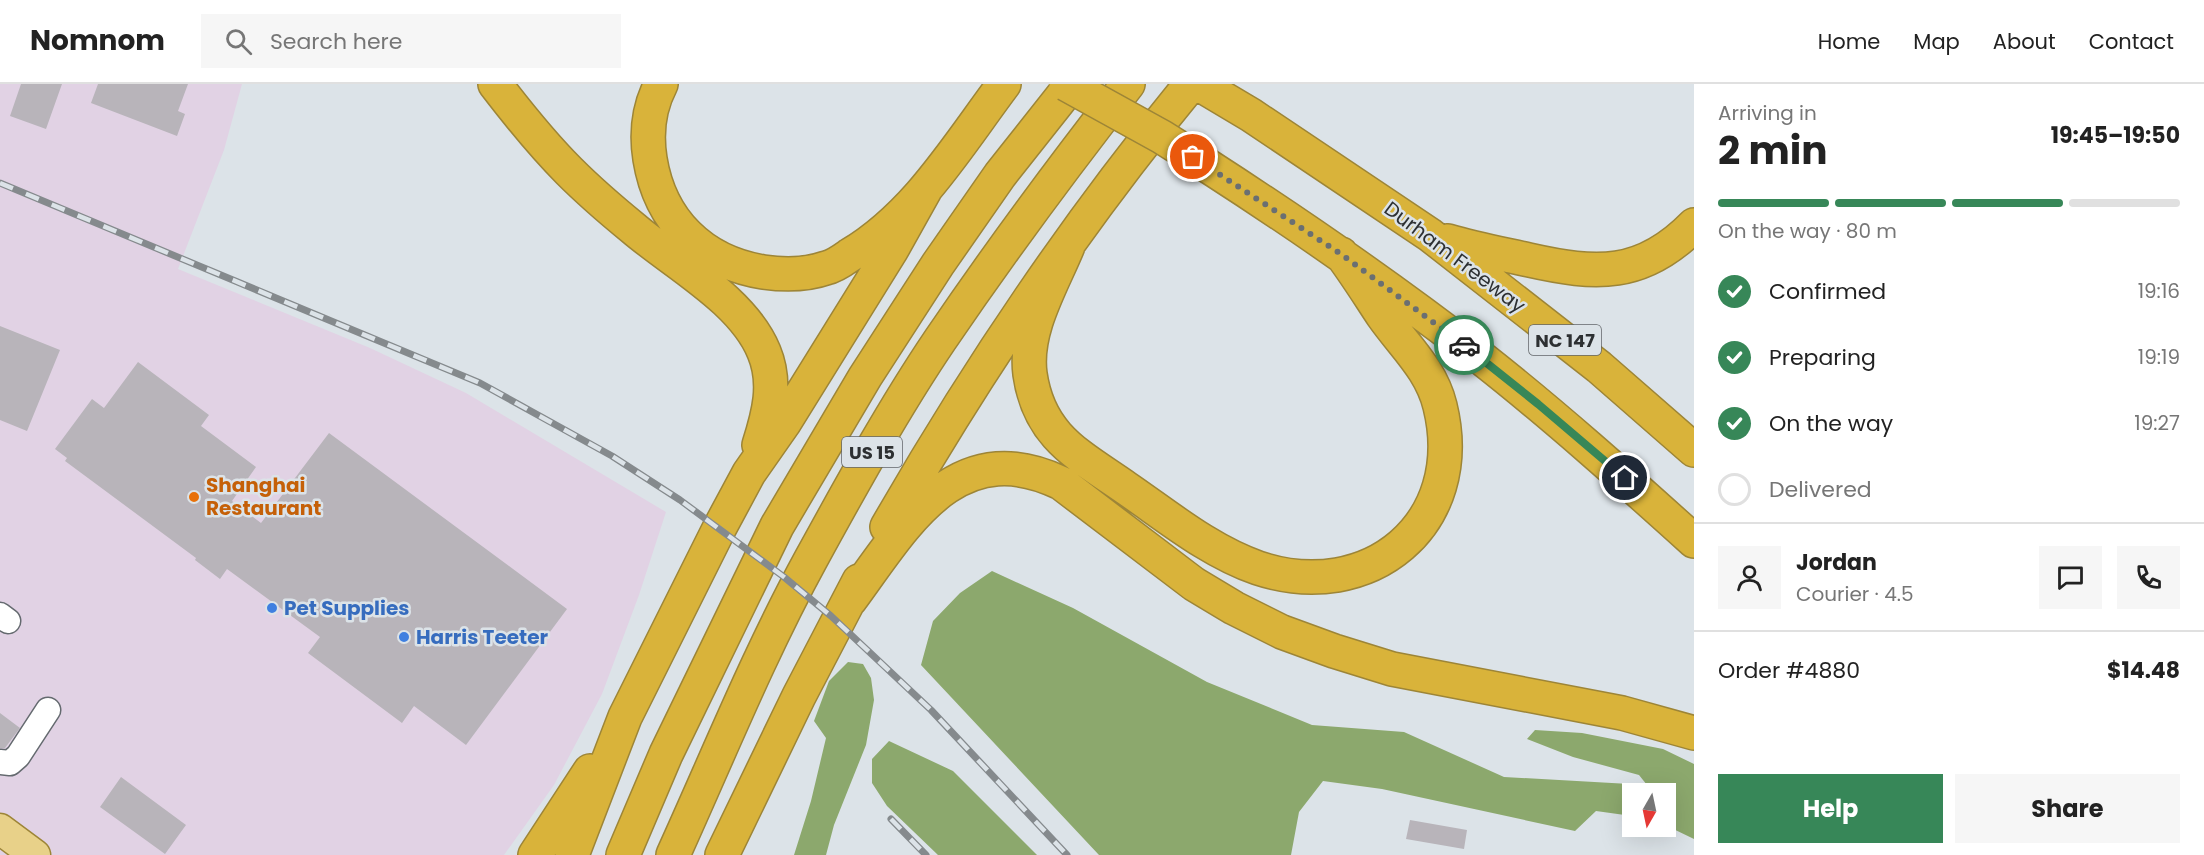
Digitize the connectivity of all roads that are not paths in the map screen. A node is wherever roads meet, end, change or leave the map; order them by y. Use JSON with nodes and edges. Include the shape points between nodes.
{"nodes":[{"id":1,"x":495,"y":84,"type":"edge"},
{"id":2,"x":661,"y":84,"type":"edge"},
{"id":3,"x":1004,"y":84,"type":"edge"},
{"id":4,"x":1066,"y":84,"type":"edge"},
{"id":5,"x":1072,"y":84,"type":"edge"},
{"id":6,"x":1128,"y":84,"type":"edge"},
{"id":7,"x":1191,"y":84,"type":"edge"},
{"id":8,"x":1199,"y":84,"type":"edge"},
{"id":9,"x":925,"y":190,"type":"junction"},
{"id":10,"x":1694,"y":225,"type":"edge"},
{"id":11,"x":1430,"y":235,"type":"junction"},
{"id":12,"x":1068,"y":246,"type":"junction"},
{"id":13,"x":1341,"y":254,"type":"junction"},
{"id":14,"x":1694,"y":450,"type":"edge"},
{"id":15,"x":749,"y":473,"type":"junction"},
{"id":16,"x":1694,"y":541,"type":"edge"},
{"id":17,"x":850,"y":600,"type":"junction"},
{"id":18,"x":48,"y":710,"type":"dead end"},
{"id":19,"x":625,"y":717,"type":"junction"},
{"id":20,"x":1694,"y":733,"type":"edge"},
{"id":21,"x":0,"y":762,"type":"edge"},
{"id":22,"x":767,"y":764,"type":"junction"},
{"id":23,"x":0,"y":829,"type":"edge"},
{"id":24,"x":35,"y":855,"type":"edge"},
{"id":25,"x":535,"y":855,"type":"edge"},
{"id":26,"x":572,"y":855,"type":"edge"},
{"id":27,"x":623,"y":855,"type":"edge"},
{"id":28,"x":674,"y":855,"type":"edge"},
{"id":29,"x":722,"y":855,"type":"edge"},
{"id":30,"x":741,"y":855,"type":"edge"}],
"edges":[{"from":1,"to":15,"type":"highway","via":[[569,171],[634,229],[724,300],[751,328],[764,353],[771,380],[766,418]]},
{"from":2,"to":9,"type":"highway","via":[[654,102],[648,146],[659,191],[673,220],[690,238],[733,265],[788,274],[827,268],[871,241]]},
{"from":3,"to":9,"type":"highway"},
{"from":4,"to":13,"type":"highway","bridge":true,"via":[[1162,137]]},
{"from":5,"to":27,"type":"highway","number":"US 15","via":[[938,264],[865,377],[777,526],[666,754]]},
{"from":6,"to":28,"type":"highway","number":"US 15","via":[[1055,177],[903,399],[811,559],[762,656]]},
{"from":7,"to":12,"type":"highway"},
{"from":8,"to":11,"type":"highway","name":"Durham Freeway","number":"NC 147"},
{"from":9,"to":15,"type":"highway","via":[[784,423]]},
{"from":10,"to":11,"type":"highway","via":[[1659,255],[1640,263],[1593,270],[1499,255]]},
{"from":11,"to":14,"type":"highway","name":"Durham Freeway","number":"NC 147","via":[[1599,367]]},
{"from":12,"to":13,"type":"highway","via":[[1031,338],[1029,359],[1034,393],[1049,429],[1072,451],[1221,551],[1259,568],[1312,577],[1355,571],[1375,563],[1406,541],[1435,501],[1446,457],[1440,406],[1428,376]]},
{"from":12,"to":17,"type":"highway","via":[[917,474]]},
{"from":13,"to":16,"type":"highway","via":[[1538,404]]},
{"from":15,"to":19,"type":"highway"},
{"from":17,"to":20,"type":"highway","via":[[916,513],[938,493],[976,472],[1018,469],[1061,483],[1194,584],[1282,632],[1392,669],[1623,713]]},
{"from":17,"to":22,"type":"highway"},
{"from":18,"to":21,"type":"lane","via":[[18,756],[10,763]]},
{"from":19,"to":25,"type":"highway"},
{"from":19,"to":26,"type":"highway"},
{"from":22,"to":29,"type":"highway"},
{"from":22,"to":30,"type":"highway"},
{"from":23,"to":24,"type":"main road"}]}
